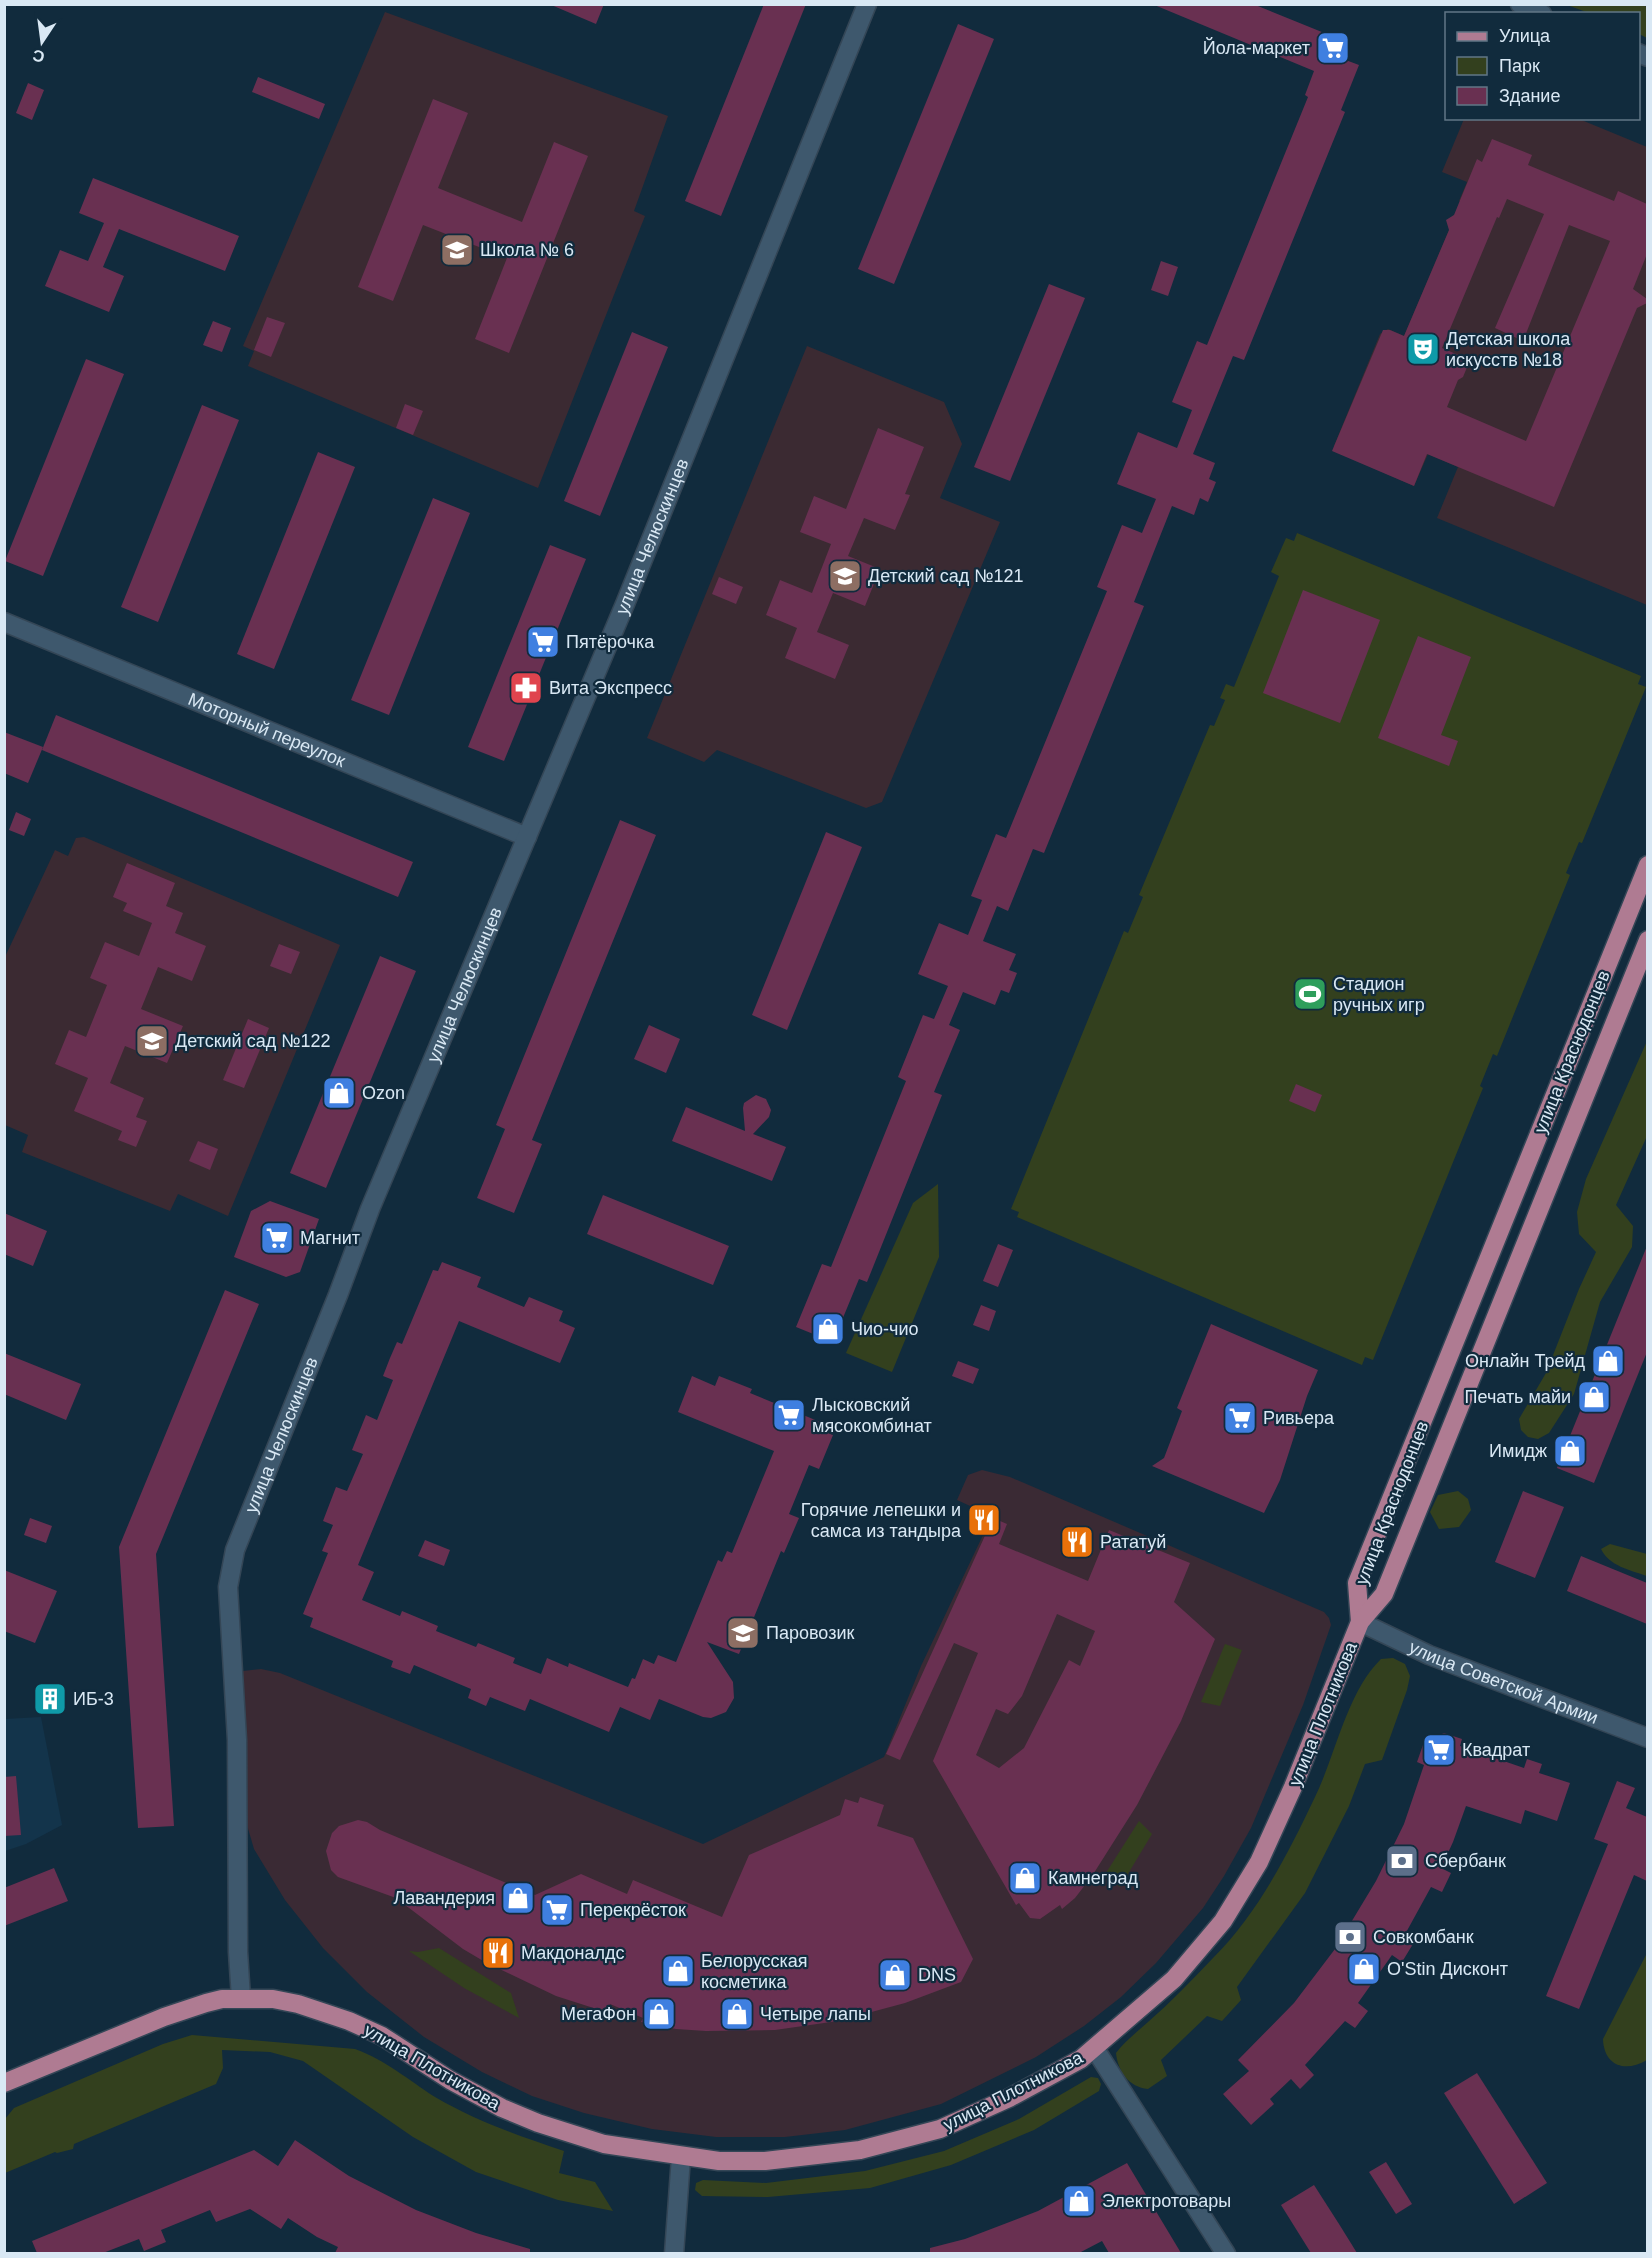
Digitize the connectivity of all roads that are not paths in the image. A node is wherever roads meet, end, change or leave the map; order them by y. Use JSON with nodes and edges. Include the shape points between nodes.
{"nodes":[{"id":1,"x":867,"y":4,"type":"edge"},
{"id":2,"x":1520,"y":4,"type":"edge"},
{"id":3,"x":1538,"y":12,"type":"edge"},
{"id":4,"x":4,"y":622,"type":"edge"},
{"id":5,"x":527,"y":837,"type":"junction"},
{"id":6,"x":1647,"y":865,"type":"edge"},
{"id":7,"x":1647,"y":940,"type":"edge"},
{"id":8,"x":1360,"y":1622,"type":"junction"},
{"id":9,"x":1647,"y":1738,"type":"edge"},
{"id":10,"x":241,"y":1998,"type":"junction"},
{"id":11,"x":1095,"y":2049,"type":"junction"},
{"id":12,"x":4,"y":2083,"type":"edge"},
{"id":13,"x":681,"y":2157,"type":"junction"},
{"id":14,"x":674,"y":2253,"type":"edge"},
{"id":15,"x":1226,"y":2253,"type":"edge"}],
"edges":[{"from":1,"to":5,"type":"street","name":"улица Челюскинцев"},
{"from":2,"to":3,"type":"street"},
{"from":4,"to":5,"type":"street","name":"Моторный переулок"},
{"from":5,"to":10,"type":"street","name":"улица Челюскинцев","via":[[370,1209],[235,1550],[228,1587],[237,1740]]},
{"from":6,"to":8,"type":"main road","name":"улица Краснодонцев","via":[[1357,1583]]},
{"from":7,"to":8,"type":"main road","name":"улица Краснодонцев","via":[[1384,1594]]},
{"from":8,"to":9,"type":"street","name":"улица Советской Армии","via":[[1428,1655]]},
{"from":8,"to":11,"type":"main road","name":"улица Плотникова","via":[[1264,1852],[1229,1911],[1174,1979]]},
{"from":10,"to":12,"type":"main road","name":"улица Плотникова","via":[[222,1999],[164,2017]]},
{"from":10,"to":13,"type":"main road","name":"улица Плотникова","via":[[273,1999],[349,2021],[382,2036],[450,2080],[538,2123],[604,2144]]},
{"from":11,"to":13,"type":"main road","name":"улица Плотникова","via":[[1009,2098],[940,2129],[860,2150],[765,2161]]},
{"from":11,"to":15,"type":"street"},
{"from":13,"to":14,"type":"street"}]}
